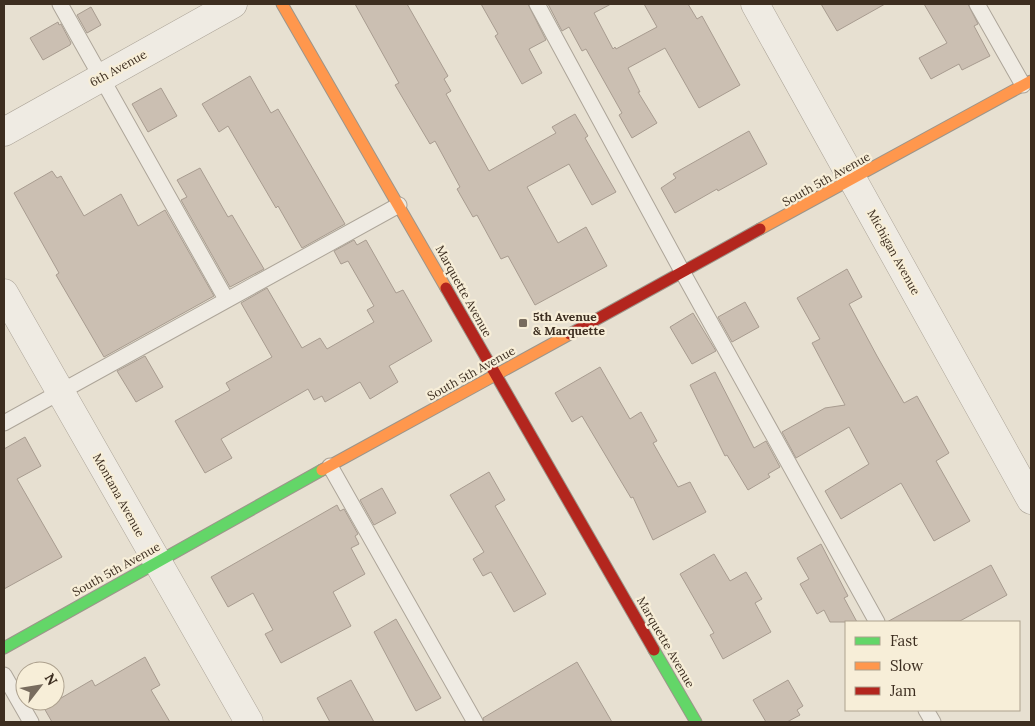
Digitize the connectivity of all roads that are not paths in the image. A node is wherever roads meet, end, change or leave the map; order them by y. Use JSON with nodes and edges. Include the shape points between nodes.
{"nodes":[{"id":1,"x":60,"y":4,"type":"edge"},
{"id":2,"x":233,"y":4,"type":"edge"},
{"id":3,"x":282,"y":4,"type":"edge"},
{"id":4,"x":537,"y":4,"type":"edge"},
{"id":5,"x":755,"y":4,"type":"edge"},
{"id":6,"x":978,"y":4,"type":"edge"},
{"id":7,"x":102,"y":77,"type":"junction"},
{"id":8,"x":1027,"y":83,"type":"edge"},
{"id":9,"x":4,"y":132,"type":"edge"},
{"id":10,"x":854,"y":179,"type":"junction"},
{"id":11,"x":399,"y":205,"type":"junction"},
{"id":12,"x":683,"y":273,"type":"junction"},
{"id":13,"x":4,"y":293,"type":"edge"},
{"id":14,"x":226,"y":299,"type":"junction"},
{"id":15,"x":495,"y":375,"type":"junction"},
{"id":16,"x":62,"y":392,"type":"junction"},
{"id":17,"x":4,"y":423,"type":"edge"},
{"id":18,"x":330,"y":466,"type":"junction"},
{"id":19,"x":1031,"y":500,"type":"edge"},
{"id":20,"x":156,"y":562,"type":"junction"},
{"id":21,"x":876,"y":621,"type":"edge"},
{"id":22,"x":4,"y":648,"type":"edge"},
{"id":23,"x":4,"y":676,"type":"edge"},
{"id":24,"x":927,"y":711,"type":"edge"},
{"id":25,"x":30,"y":722,"type":"edge"},
{"id":26,"x":249,"y":722,"type":"edge"},
{"id":27,"x":475,"y":722,"type":"edge"},
{"id":28,"x":696,"y":722,"type":"edge"},
{"id":29,"x":933,"y":722,"type":"edge"}],
"edges":[{"from":1,"to":7,"type":"lane"},
{"from":2,"to":7,"type":"street","name":"6th Avenue"},
{"from":3,"to":11,"type":"street","name":"Marquette Avenue"},
{"from":4,"to":12,"type":"lane"},
{"from":5,"to":10,"type":"street","name":"Michigan Avenue"},
{"from":6,"to":8,"type":"lane"},
{"from":7,"to":9,"type":"street","name":"6th Avenue"},
{"from":7,"to":14,"type":"lane"},
{"from":8,"to":10,"type":"street","name":"South 5th Avenue"},
{"from":10,"to":12,"type":"street","name":"South 5th Avenue"},
{"from":10,"to":19,"type":"street","name":"Michigan Avenue"},
{"from":11,"to":14,"type":"lane"},
{"from":11,"to":15,"type":"street","name":"Marquette Avenue"},
{"from":12,"to":15,"type":"street","name":"South 5th Avenue"},
{"from":12,"to":21,"type":"lane"},
{"from":13,"to":16,"type":"street","name":"Montana Avenue"},
{"from":14,"to":16,"type":"lane"},
{"from":15,"to":18,"type":"street","name":"South 5th Avenue"},
{"from":15,"to":28,"type":"street","name":"Marquette Avenue"},
{"from":16,"to":17,"type":"lane"},
{"from":16,"to":20,"type":"street","name":"Montana Avenue"},
{"from":18,"to":20,"type":"street","name":"South 5th Avenue"},
{"from":18,"to":27,"type":"lane"},
{"from":20,"to":22,"type":"street","name":"South 5th Avenue"},
{"from":20,"to":26,"type":"street","name":"Montana Avenue"},
{"from":23,"to":25,"type":"lane"},
{"from":24,"to":29,"type":"lane"}]}
